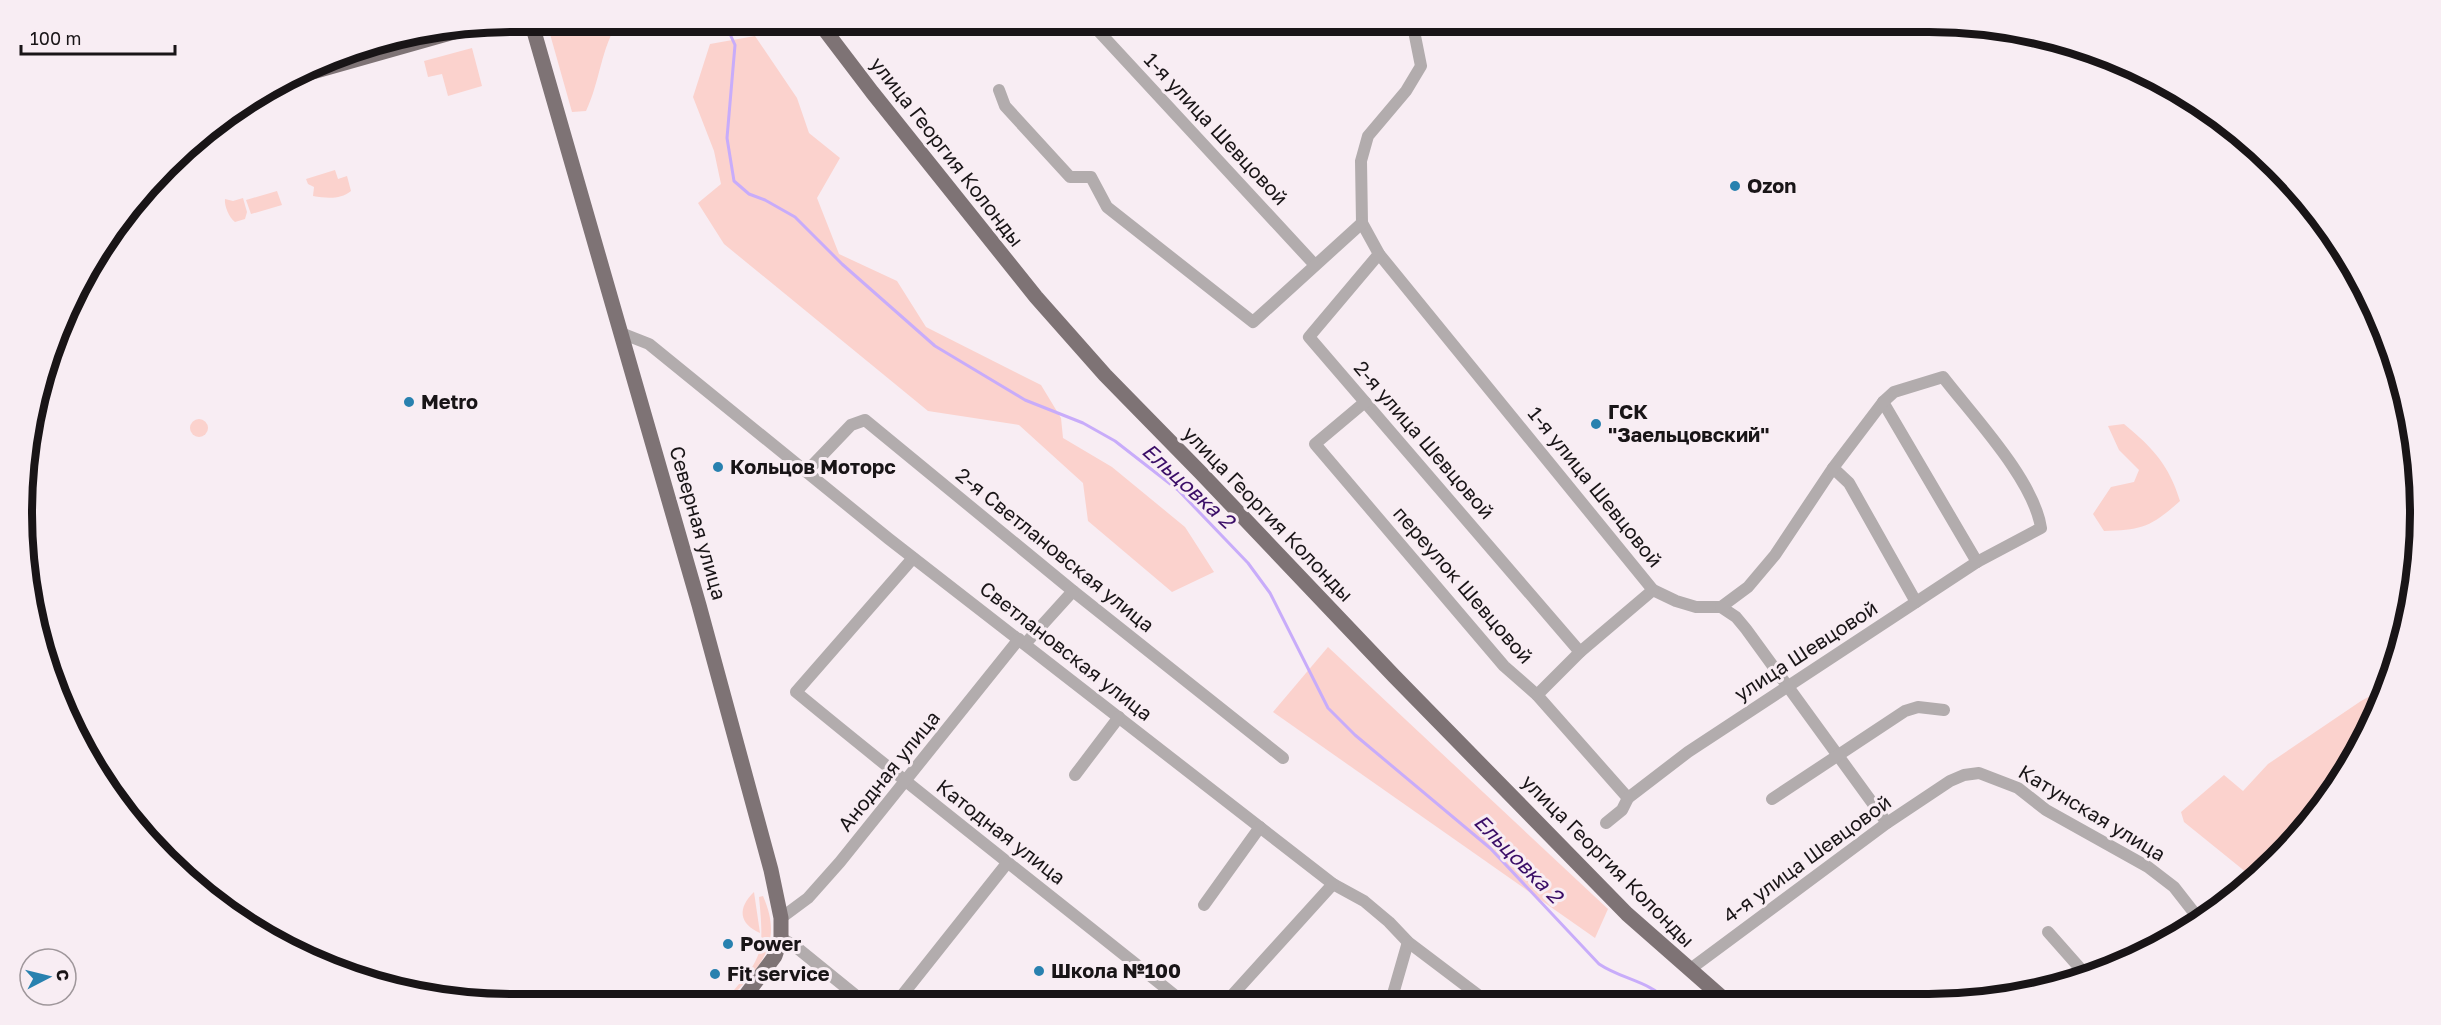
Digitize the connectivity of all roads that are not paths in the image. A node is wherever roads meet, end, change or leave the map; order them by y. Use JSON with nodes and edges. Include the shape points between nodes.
{"nodes":[{"id":1,"x":534,"y":32,"type":"edge"},
{"id":2,"x":826,"y":32,"type":"edge"},
{"id":3,"x":1099,"y":32,"type":"edge"},
{"id":4,"x":1414,"y":32,"type":"edge"},
{"id":5,"x":426,"y":40,"type":"edge"},
{"id":6,"x":333,"y":66,"type":"edge"},
{"id":7,"x":999,"y":90,"type":"dead end"},
{"id":8,"x":1362,"y":223,"type":"junction"},
{"id":9,"x":1379,"y":254,"type":"junction"},
{"id":10,"x":1314,"y":264,"type":"junction"},
{"id":11,"x":621,"y":333,"type":"junction"},
{"id":12,"x":1365,"y":402,"type":"junction"},
{"id":13,"x":1883,"y":402,"type":"junction"},
{"id":14,"x":1833,"y":468,"type":"junction"},
{"id":15,"x":807,"y":471,"type":"junction"},
{"id":16,"x":913,"y":558,"type":"junction"},
{"id":17,"x":1977,"y":562,"type":"junction"},
{"id":18,"x":1653,"y":590,"type":"junction"},
{"id":19,"x":1072,"y":591,"type":"junction"},
{"id":20,"x":1916,"y":602,"type":"junction"},
{"id":21,"x":1720,"y":607,"type":"junction"},
{"id":22,"x":1022,"y":642,"type":"junction"},
{"id":23,"x":1580,"y":651,"type":"junction"},
{"id":24,"x":1788,"y":686,"type":"junction"},
{"id":25,"x":1537,"y":695,"type":"junction"},
{"id":26,"x":1944,"y":710,"type":"dead end"},
{"id":27,"x":1119,"y":717,"type":"junction"},
{"id":28,"x":1838,"y":755,"type":"junction"},
{"id":29,"x":1283,"y":758,"type":"dead end"},
{"id":30,"x":1075,"y":775,"type":"dead end"},
{"id":31,"x":1950,"y":781,"type":"joint"},
{"id":32,"x":905,"y":782,"type":"junction"},
{"id":33,"x":1628,"y":798,"type":"junction"},
{"id":34,"x":1772,"y":799,"type":"dead end"},
{"id":35,"x":1606,"y":823,"type":"dead end"},
{"id":36,"x":1887,"y":823,"type":"junction"},
{"id":37,"x":1260,"y":827,"type":"junction"},
{"id":38,"x":1008,"y":862,"type":"junction"},
{"id":39,"x":1333,"y":884,"type":"junction"},
{"id":40,"x":1204,"y":905,"type":"dead end"},
{"id":41,"x":2194,"y":913,"type":"edge"},
{"id":42,"x":781,"y":918,"type":"junction"},
{"id":43,"x":2048,"y":932,"type":"dead end"},
{"id":44,"x":781,"y":938,"type":"junction"},
{"id":45,"x":1408,"y":942,"type":"junction"},
{"id":46,"x":2080,"y":969,"type":"edge"},
{"id":47,"x":1689,"y":970,"type":"junction"},
{"id":48,"x":747,"y":994,"type":"edge"},
{"id":49,"x":854,"y":994,"type":"edge"},
{"id":50,"x":903,"y":994,"type":"edge"},
{"id":51,"x":1173,"y":994,"type":"edge"},
{"id":52,"x":1233,"y":994,"type":"edge"},
{"id":53,"x":1393,"y":994,"type":"edge"},
{"id":54,"x":1477,"y":994,"type":"edge"},
{"id":55,"x":1719,"y":994,"type":"edge"}],
"edges":[{"from":1,"to":11,"type":"main road","name":"Северная улица"},
{"from":2,"to":47,"type":"main road","name":"улица Георгия Колонды","via":[[1035,297],[1105,375],[1576,863]]},
{"from":3,"to":10,"type":"street","name":"1-я улица Шевцовой"},
{"from":4,"to":8,"type":"street","via":[[1421,66],[1406,91],[1368,136],[1361,161]]},
{"from":5,"to":6,"type":"main road"},
{"from":7,"to":10,"type":"street","via":[[1005,106],[1070,177],[1090,177],[1107,207],[1253,322]]},
{"from":8,"to":9,"type":"street","name":"1-я улица Шевцовой"},
{"from":8,"to":10,"type":"street"},
{"from":9,"to":12,"type":"street","name":"2-я улица Шевцовой","via":[[1309,337]]},
{"from":9,"to":18,"type":"street","name":"1-я улица Шевцовой"},
{"from":11,"to":15,"type":"street","name":"Светлановская улица","via":[[649,344]]},
{"from":11,"to":42,"type":"main road","name":"Северная улица","via":[[699,605]]},
{"from":12,"to":23,"type":"street","name":"2-я улица Шевцовой"},
{"from":12,"to":25,"type":"street","name":"переулок Шевцовой","via":[[1315,444],[1504,666]]},
{"from":13,"to":14,"type":"street"},
{"from":13,"to":17,"type":"street"},
{"from":13,"to":17,"type":"street","name":"улица Шевцовой","via":[[1894,392],[1942,377],[2027,490],[2041,528]]},
{"from":14,"to":20,"type":"street","via":[[1849,483]]},
{"from":14,"to":21,"type":"street","via":[[1775,555],[1748,587]]},
{"from":15,"to":16,"type":"street","name":"Светлановская улица"},
{"from":15,"to":19,"type":"street","name":"2-я Светлановская улица","via":[[851,425],[865,420]]},
{"from":16,"to":22,"type":"street","name":"Светлановская улица"},
{"from":16,"to":32,"type":"street","name":"Катодная улица","via":[[796,692]]},
{"from":17,"to":20,"type":"street","name":"улица Шевцовой"},
{"from":18,"to":21,"type":"street","name":"1-я улица Шевцовой","via":[[1696,607]]},
{"from":18,"to":23,"type":"street"},
{"from":19,"to":22,"type":"street","name":"Анодная улица"},
{"from":19,"to":29,"type":"street","name":"2-я Светлановская улица"},
{"from":20,"to":24,"type":"street","name":"улица Шевцовой"},
{"from":21,"to":24,"type":"street","via":[[1736,617]]},
{"from":22,"to":27,"type":"street","name":"Светлановская улица"},
{"from":22,"to":32,"type":"street","name":"Анодная улица"},
{"from":23,"to":25,"type":"street"},
{"from":24,"to":28,"type":"street"},
{"from":24,"to":33,"type":"street","name":"улица Шевцовой"},
{"from":25,"to":33,"type":"street","name":"переулок Шевцовой"},
{"from":26,"to":28,"type":"street","via":[[1918,707],[1905,711]]},
{"from":27,"to":30,"type":"street"},
{"from":27,"to":37,"type":"street","name":"Светлановская улица"},
{"from":28,"to":34,"type":"street"},
{"from":28,"to":36,"type":"street"},
{"from":31,"to":36,"type":"street","name":"4-я улица Шевцовой"},
{"from":31,"to":41,"type":"street","name":"Катунская улица","via":[[1979,773],[2018,788],[2046,810],[2148,867],[2174,887]]},
{"from":32,"to":38,"type":"street","name":"Катодная улица"},
{"from":32,"to":42,"type":"street","name":"Анодная улица","via":[[808,898]]},
{"from":33,"to":35,"type":"street","name":"улица Шевцовой","via":[[1622,810]]},
{"from":36,"to":47,"type":"street","name":"4-я улица Шевцовой"},
{"from":37,"to":39,"type":"street","name":"Светлановская улица"},
{"from":37,"to":40,"type":"street"},
{"from":38,"to":50,"type":"street"},
{"from":38,"to":51,"type":"street","name":"Катодная улица"},
{"from":39,"to":45,"type":"street","name":"Светлановская улица","via":[[1364,901]]},
{"from":39,"to":52,"type":"street"},
{"from":42,"to":44,"type":"main road","name":"Северная улица"},
{"from":43,"to":46,"type":"street"},
{"from":44,"to":48,"type":"main road","via":[[775,956]]},
{"from":44,"to":49,"type":"street"},
{"from":45,"to":53,"type":"street"},
{"from":45,"to":54,"type":"street","name":"Светлановская улица"},
{"from":47,"to":55,"type":"main road","name":"улица Георгия Колонды"}]}
